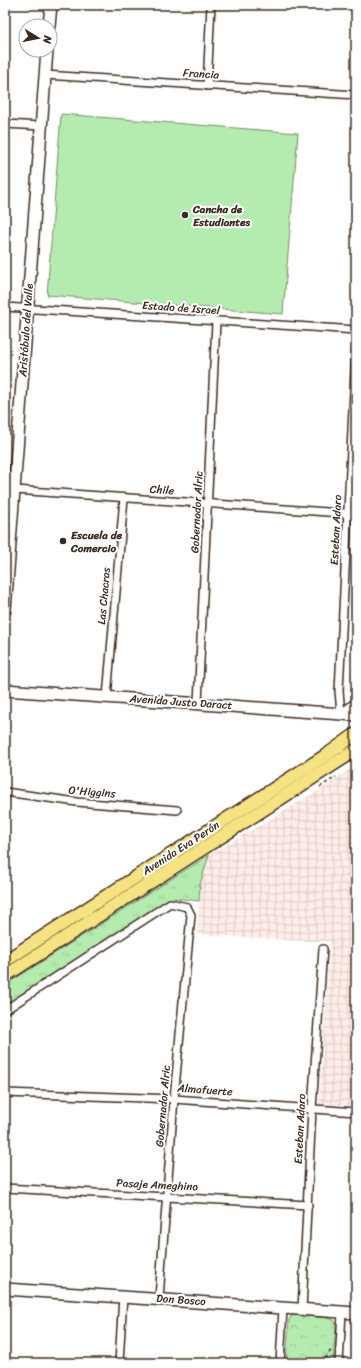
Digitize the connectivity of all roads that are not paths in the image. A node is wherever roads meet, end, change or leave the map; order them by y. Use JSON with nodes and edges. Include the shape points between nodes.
{"nodes":[{"id":1,"x":51,"y":5,"type":"edge"},
{"id":2,"x":211,"y":5,"type":"edge"},
{"id":3,"x":50,"y":18,"type":"edge"},
{"id":4,"x":46,"y":58,"type":"edge"},
{"id":5,"x":45,"y":75,"type":"junction"},
{"id":6,"x":207,"y":86,"type":"junction"},
{"id":7,"x":356,"y":94,"type":"edge"},
{"id":8,"x":5,"y":124,"type":"edge"},
{"id":9,"x":42,"y":126,"type":"junction"},
{"id":10,"x":5,"y":307,"type":"edge"},
{"id":11,"x":28,"y":308,"type":"junction"},
{"id":12,"x":216,"y":322,"type":"junction"},
{"id":13,"x":356,"y":330,"type":"edge"},
{"id":14,"x":356,"y":349,"type":"edge"},
{"id":15,"x":15,"y":490,"type":"junction"},
{"id":16,"x":124,"y":498,"type":"junction"},
{"id":17,"x":208,"y":504,"type":"junction"},
{"id":18,"x":352,"y":514,"type":"edge"},
{"id":19,"x":5,"y":610,"type":"edge"},
{"id":20,"x":5,"y":690,"type":"edge"},
{"id":21,"x":107,"y":697,"type":"junction"},
{"id":22,"x":356,"y":702,"type":"edge"},
{"id":23,"x":198,"y":703,"type":"junction"},
{"id":24,"x":340,"y":713,"type":"junction"},
{"id":25,"x":356,"y":715,"type":"edge"},
{"id":26,"x":356,"y":734,"type":"edge"},
{"id":27,"x":356,"y":750,"type":"edge"},
{"id":28,"x":5,"y":792,"type":"edge"},
{"id":29,"x":177,"y":810,"type":"dead end"},
{"id":30,"x":323,"y":949,"type":"dead end"},
{"id":31,"x":5,"y":961,"type":"edge"},
{"id":32,"x":5,"y":976,"type":"edge"},
{"id":33,"x":5,"y":1010,"type":"edge"},
{"id":34,"x":5,"y":1094,"type":"edge"},
{"id":35,"x":174,"y":1099,"type":"junction"},
{"id":36,"x":312,"y":1109,"type":"junction"},
{"id":37,"x":356,"y":1112,"type":"edge"},
{"id":38,"x":5,"y":1188,"type":"edge"},
{"id":39,"x":168,"y":1196,"type":"junction"},
{"id":40,"x":308,"y":1205,"type":"junction"},
{"id":41,"x":5,"y":1289,"type":"edge"},
{"id":42,"x":123,"y":1296,"type":"junction"},
{"id":43,"x":159,"y":1298,"type":"junction"},
{"id":44,"x":283,"y":1308,"type":"junction"},
{"id":45,"x":302,"y":1310,"type":"junction"},
{"id":46,"x":342,"y":1313,"type":"junction"},
{"id":47,"x":356,"y":1313,"type":"edge"},
{"id":48,"x":119,"y":1363,"type":"edge"},
{"id":49,"x":280,"y":1363,"type":"edge"},
{"id":50,"x":339,"y":1363,"type":"edge"}],
"edges":[{"from":1,"to":3,"type":"main road"},
{"from":2,"to":6,"type":"street"},
{"from":4,"to":5,"type":"main road","name":"Aristóbulo del Valle"},
{"from":5,"to":6,"type":"street","name":"Francia"},
{"from":5,"to":9,"type":"main road","name":"Aristóbulo del Valle"},
{"from":6,"to":7,"type":"street","name":"Francia"},
{"from":8,"to":9,"type":"street"},
{"from":9,"to":11,"type":"main road","name":"Aristóbulo del Valle"},
{"from":10,"to":11,"type":"street","name":"Estado de Israel"},
{"from":11,"to":12,"type":"street","name":"Estado de Israel"},
{"from":11,"to":15,"type":"main road","name":"Aristóbulo del Valle"},
{"from":12,"to":13,"type":"street","name":"Estado de Israel"},
{"from":12,"to":17,"type":"street","name":"Gobernador Alric"},
{"from":14,"to":18,"type":"street","name":"Esteban Adaro"},
{"from":15,"to":16,"type":"street","name":"Chile"},
{"from":15,"to":19,"type":"main road","name":"Aristóbulo del Valle"},
{"from":16,"to":17,"type":"street","name":"Chile"},
{"from":16,"to":21,"type":"street","name":"Las Chacras"},
{"from":17,"to":18,"type":"street","name":"Chile"},
{"from":17,"to":23,"type":"street","name":"Gobernador Alric"},
{"from":18,"to":24,"type":"street","name":"Esteban Adaro","via":[[339,691]]},
{"from":20,"to":21,"type":"main road","name":"Avenida Justo Daract"},
{"from":21,"to":23,"type":"main road","name":"Avenida Justo Daract"},
{"from":22,"to":24,"type":"street"},
{"from":23,"to":24,"type":"main road","name":"Avenida Justo Daract"},
{"from":24,"to":25,"type":"main road","name":"Avenida Justo Daract"},
{"from":26,"to":31,"type":"main road","name":"Avenida Eva Perón","via":[[315,763]]},
{"from":27,"to":32,"type":"main road","name":"Avenida Eva Perón"},
{"from":28,"to":29,"type":"street","name":"O'Higgins","via":[[76,802]]},
{"from":30,"to":36,"type":"street","name":"Esteban Adaro"},
{"from":33,"to":35,"type":"street","name":"Gobernador Alric","via":[[170,903],[187,907],[191,915]]},
{"from":34,"to":35,"type":"street","name":"Almafuerte"},
{"from":35,"to":36,"type":"street","name":"Almafuerte"},
{"from":35,"to":39,"type":"street","name":"Gobernador Alric"},
{"from":36,"to":37,"type":"street","name":"Almafuerte"},
{"from":36,"to":40,"type":"street","name":"Esteban Adaro"},
{"from":38,"to":39,"type":"street","name":"Pasaje Ameghino"},
{"from":39,"to":40,"type":"street","name":"Pasaje Ameghino"},
{"from":39,"to":43,"type":"street","name":"Gobernador Alric"},
{"from":40,"to":45,"type":"street","name":"Esteban Adaro"},
{"from":41,"to":42,"type":"main road","name":"Don Bosco"},
{"from":42,"to":43,"type":"main road","name":"Don Bosco"},
{"from":42,"to":48,"type":"street"},
{"from":43,"to":44,"type":"main road","name":"Don Bosco"},
{"from":44,"to":45,"type":"main road","name":"Don Bosco"},
{"from":44,"to":49,"type":"street"},
{"from":45,"to":46,"type":"main road","name":"Don Bosco"},
{"from":46,"to":47,"type":"main road","name":"Don Bosco"},
{"from":46,"to":50,"type":"street"}]}
